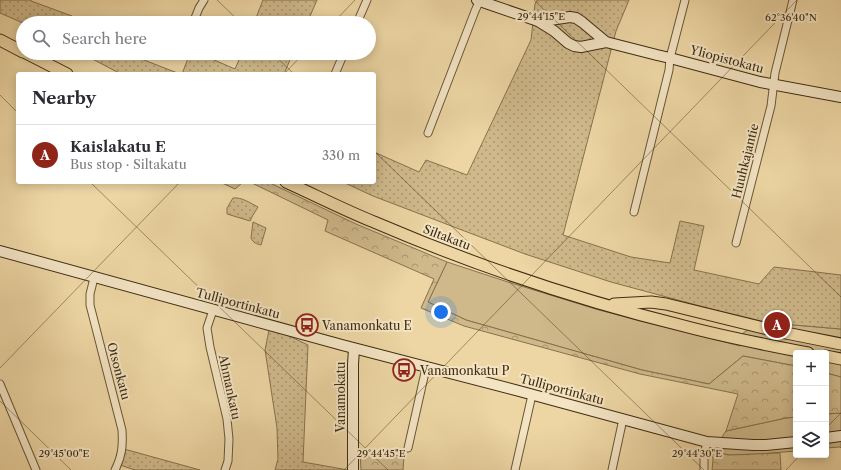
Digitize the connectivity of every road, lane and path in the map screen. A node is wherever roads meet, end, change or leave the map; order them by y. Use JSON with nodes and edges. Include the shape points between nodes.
{"nodes":[{"id":1,"x":204,"y":0,"type":"edge"},
{"id":2,"x":367,"y":0,"type":"edge"},
{"id":3,"x":479,"y":0,"type":"edge"},
{"id":4,"x":685,"y":0,"type":"edge"},
{"id":5,"x":793,"y":0,"type":"edge"},
{"id":6,"x":196,"y":16,"type":"edge"},
{"id":7,"x":360,"y":16,"type":"edge"},
{"id":8,"x":538,"y":21,"type":"junction"},
{"id":9,"x":0,"y":40,"type":"edge"},
{"id":10,"x":606,"y":42,"type":"junction"},
{"id":11,"x":16,"y":48,"type":"edge"},
{"id":12,"x":670,"y":58,"type":"junction"},
{"id":13,"x":40,"y":60,"type":"edge"},
{"id":14,"x":341,"y":60,"type":"edge"},
{"id":15,"x":63,"y":72,"type":"edge"},
{"id":16,"x":336,"y":72,"type":"edge"},
{"id":17,"x":773,"y":84,"type":"junction"},
{"id":18,"x":841,"y":97,"type":"edge"},
{"id":19,"x":428,"y":133,"type":"dead end"},
{"id":20,"x":290,"y":184,"type":"edge"},
{"id":21,"x":634,"y":212,"type":"dead end"},
{"id":22,"x":736,"y":243,"type":"dead end"},
{"id":23,"x":0,"y":251,"type":"edge"},
{"id":24,"x":94,"y":278,"type":"junction"},
{"id":25,"x":604,"y":304,"type":"junction"},
{"id":26,"x":213,"y":310,"type":"junction"},
{"id":27,"x":841,"y":344,"type":"edge"},
{"id":28,"x":354,"y":349,"type":"junction"},
{"id":29,"x":793,"y":350,"type":"edge"},
{"id":30,"x":829,"y":357,"type":"edge"},
{"id":31,"x":841,"y":359,"type":"edge"},
{"id":32,"x":426,"y":368,"type":"junction"},
{"id":33,"x":0,"y":384,"type":"edge"},
{"id":34,"x":532,"y":395,"type":"junction"},
{"id":35,"x":623,"y":419,"type":"junction"},
{"id":36,"x":841,"y":436,"type":"edge"},
{"id":37,"x":829,"y":438,"type":"edge"},
{"id":38,"x":707,"y":442,"type":"junction"},
{"id":39,"x":793,"y":442,"type":"edge"},
{"id":40,"x":408,"y":448,"type":"dead end"},
{"id":41,"x":36,"y":470,"type":"edge"},
{"id":42,"x":115,"y":470,"type":"edge"},
{"id":43,"x":225,"y":470,"type":"edge"},
{"id":44,"x":353,"y":470,"type":"edge"},
{"id":45,"x":515,"y":470,"type":"edge"},
{"id":46,"x":612,"y":470,"type":"edge"},
{"id":47,"x":704,"y":470,"type":"edge"}],
"edges":[{"from":1,"to":6,"type":"street"},
{"from":2,"to":7,"type":"street"},
{"from":3,"to":8,"type":"street","name":"Yliopistokatu"},
{"from":3,"to":19,"type":"street"},
{"from":4,"to":12,"type":"street"},
{"from":5,"to":17,"type":"street","name":"Huuhkajantie"},
{"from":8,"to":10,"type":"street","name":"Yliopistokatu","via":[[574,46]]},
{"from":8,"to":10,"type":"street","name":"Yliopistokatu","via":[[576,18]]},
{"from":9,"to":11,"type":"main road"},
{"from":10,"to":12,"type":"street","name":"Yliopistokatu"},
{"from":12,"to":17,"type":"street","name":"Yliopistokatu"},
{"from":12,"to":21,"type":"street"},
{"from":13,"to":15,"type":"main road"},
{"from":14,"to":16,"type":"street"},
{"from":17,"to":18,"type":"street","name":"Yliopistokatu"},
{"from":17,"to":22,"type":"street","name":"Huuhkajantie","via":[[771,106]]},
{"from":20,"to":25,"type":"main road","name":"Siltakatu","via":[[448,252],[513,276]]},
{"from":23,"to":24,"type":"street","name":"Tulliportinkatu"},
{"from":24,"to":26,"type":"street","name":"Tulliportinkatu"},
{"from":24,"to":42,"type":"street","name":"Otsonkatu","via":[[90,305],[122,430],[123,445]]},
{"from":25,"to":27,"type":"main road","name":"Siltakatu","via":[[666,304]]},
{"from":25,"to":29,"type":"main road","name":"Siltakatu","via":[[685,327]]},
{"from":26,"to":28,"type":"street","name":"Tulliportinkatu"},
{"from":26,"to":43,"type":"street","name":"Ahmankatu","via":[[207,328],[227,419],[229,438]]},
{"from":28,"to":32,"type":"street","name":"Tulliportinkatu"},
{"from":28,"to":44,"type":"street","name":"Vanamokatu"},
{"from":30,"to":31,"type":"main road"},
{"from":32,"to":34,"type":"street","name":"Tulliportinkatu"},
{"from":32,"to":40,"type":"street"},
{"from":33,"to":41,"type":"street"},
{"from":34,"to":35,"type":"street","name":"Tulliportinkatu"},
{"from":34,"to":45,"type":"street"},
{"from":35,"to":38,"type":"street","name":"Tulliportinkatu"},
{"from":35,"to":46,"type":"street"},
{"from":36,"to":37,"type":"street"},
{"from":38,"to":39,"type":"street","name":"Tulliportinkatu","via":[[753,445]]},
{"from":38,"to":47,"type":"street"}]}
